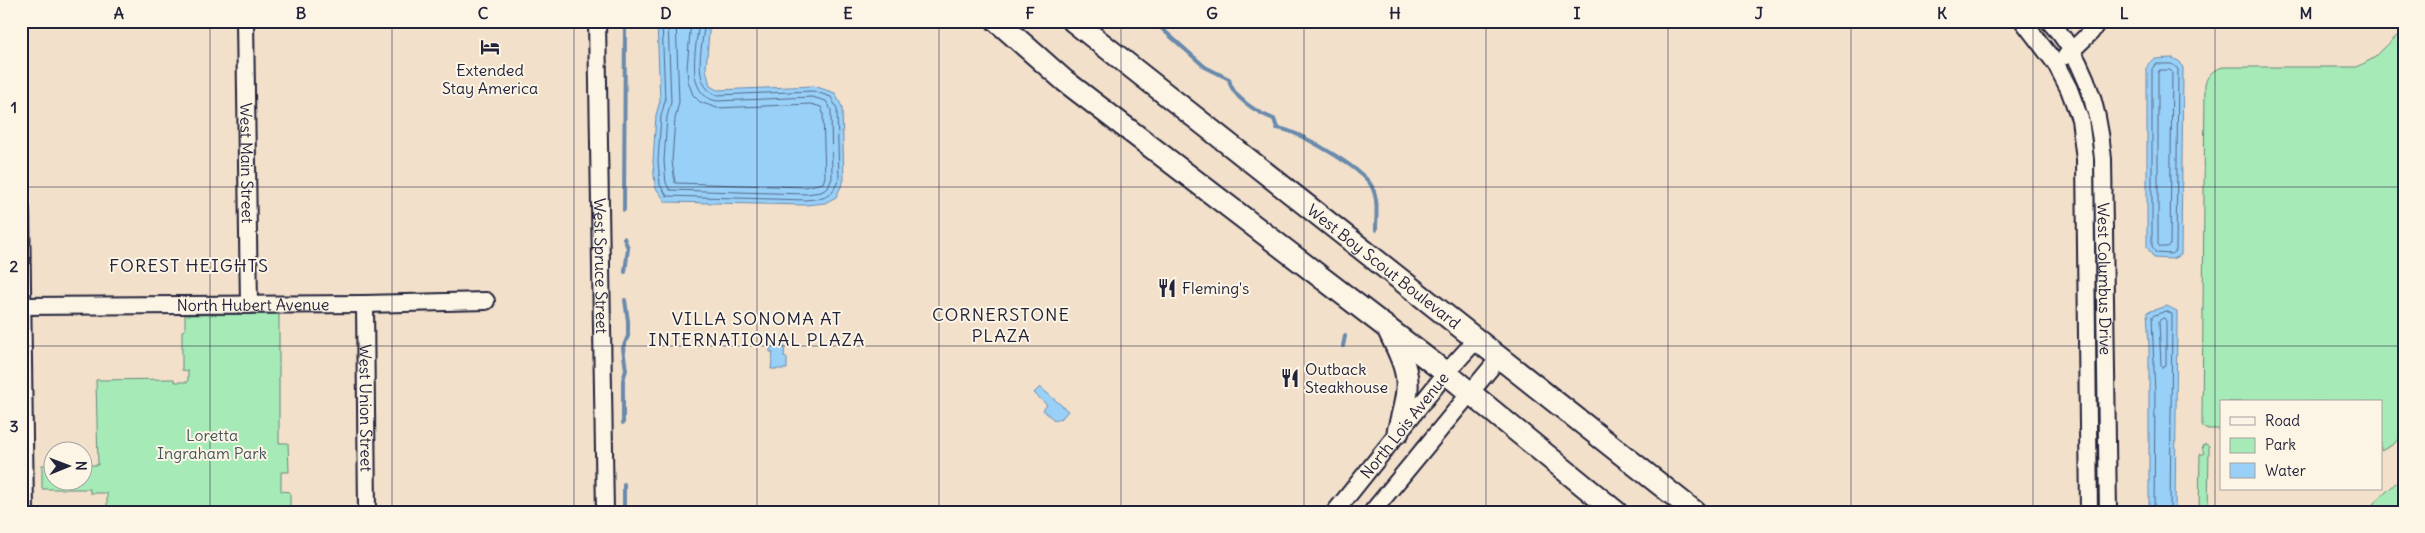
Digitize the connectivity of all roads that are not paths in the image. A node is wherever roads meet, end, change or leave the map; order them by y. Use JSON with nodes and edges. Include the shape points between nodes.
{"nodes":[{"id":1,"x":245,"y":21,"type":"edge"},
{"id":2,"x":597,"y":21,"type":"edge"},
{"id":3,"x":996,"y":21,"type":"edge"},
{"id":4,"x":1073,"y":21,"type":"edge"},
{"id":5,"x":2023,"y":21,"type":"edge"},
{"id":6,"x":2049,"y":21,"type":"edge"},
{"id":7,"x":2098,"y":21,"type":"edge"},
{"id":8,"x":2074,"y":51,"type":"junction"},
{"id":9,"x":2056,"y":64,"type":"junction"},
{"id":10,"x":21,"y":210,"type":"edge"},
{"id":11,"x":486,"y":301,"type":"dead end"},
{"id":12,"x":365,"y":304,"type":"junction"},
{"id":13,"x":249,"y":305,"type":"junction"},
{"id":14,"x":22,"y":306,"type":"edge"},
{"id":15,"x":1386,"y":327,"type":"junction"},
{"id":16,"x":1476,"y":340,"type":"junction"},
{"id":17,"x":1499,"y":358,"type":"junction"},
{"id":18,"x":1446,"y":373,"type":"junction"},
{"id":19,"x":1470,"y":393,"type":"junction"},
{"id":20,"x":1398,"y":432,"type":"junction"},
{"id":21,"x":25,"y":512,"type":"edge"},
{"id":22,"x":367,"y":512,"type":"edge"},
{"id":23,"x":604,"y":512,"type":"edge"},
{"id":24,"x":1335,"y":512,"type":"edge"},
{"id":25,"x":1372,"y":512,"type":"edge"},
{"id":26,"x":1616,"y":512,"type":"edge"},
{"id":27,"x":1695,"y":512,"type":"edge"},
{"id":28,"x":2089,"y":512,"type":"edge"},
{"id":29,"x":2108,"y":512,"type":"edge"}],
"edges":[{"from":1,"to":13,"type":"street","name":"West Main Street"},
{"from":2,"to":23,"type":"street","name":"West Spruce Street"},
{"from":3,"to":15,"type":"main road","via":[[1065,81]]},
{"from":4,"to":16,"type":"main road","name":"West Boy Scout Boulevard"},
{"from":5,"to":9,"type":"street","name":"West Columbus Drive"},
{"from":6,"to":8,"type":"street","name":"West Columbus Drive"},
{"from":7,"to":8,"type":"street"},
{"from":8,"to":9,"type":"street"},
{"from":8,"to":29,"type":"street","name":"West Columbus Drive","via":[[2101,129],[2104,159]]},
{"from":9,"to":28,"type":"street","name":"West Columbus Drive","via":[[2080,120],[2085,159]]},
{"from":10,"to":14,"type":"street"},
{"from":11,"to":12,"type":"street","name":"North Hubert Avenue"},
{"from":12,"to":13,"type":"street","name":"North Hubert Avenue"},
{"from":12,"to":22,"type":"street","name":"West Union Street"},
{"from":13,"to":14,"type":"street","name":"North Hubert Avenue"},
{"from":14,"to":21,"type":"street"},
{"from":15,"to":18,"type":"main road"},
{"from":15,"to":20,"type":"main road","via":[[1408,376]]},
{"from":16,"to":17,"type":"main road","name":"West Boy Scout Boulevard"},
{"from":16,"to":18,"type":"street","name":"North Lois Avenue"},
{"from":17,"to":19,"type":"street","name":"North Lois Avenue"},
{"from":17,"to":27,"type":"main road","name":"West Boy Scout Boulevard"},
{"from":18,"to":19,"type":"main road"},
{"from":18,"to":20,"type":"street","name":"North Lois Avenue"},
{"from":19,"to":25,"type":"street","name":"North Lois Avenue"},
{"from":19,"to":26,"type":"main road"},
{"from":20,"to":24,"type":"street","name":"North Lois Avenue"}]}
